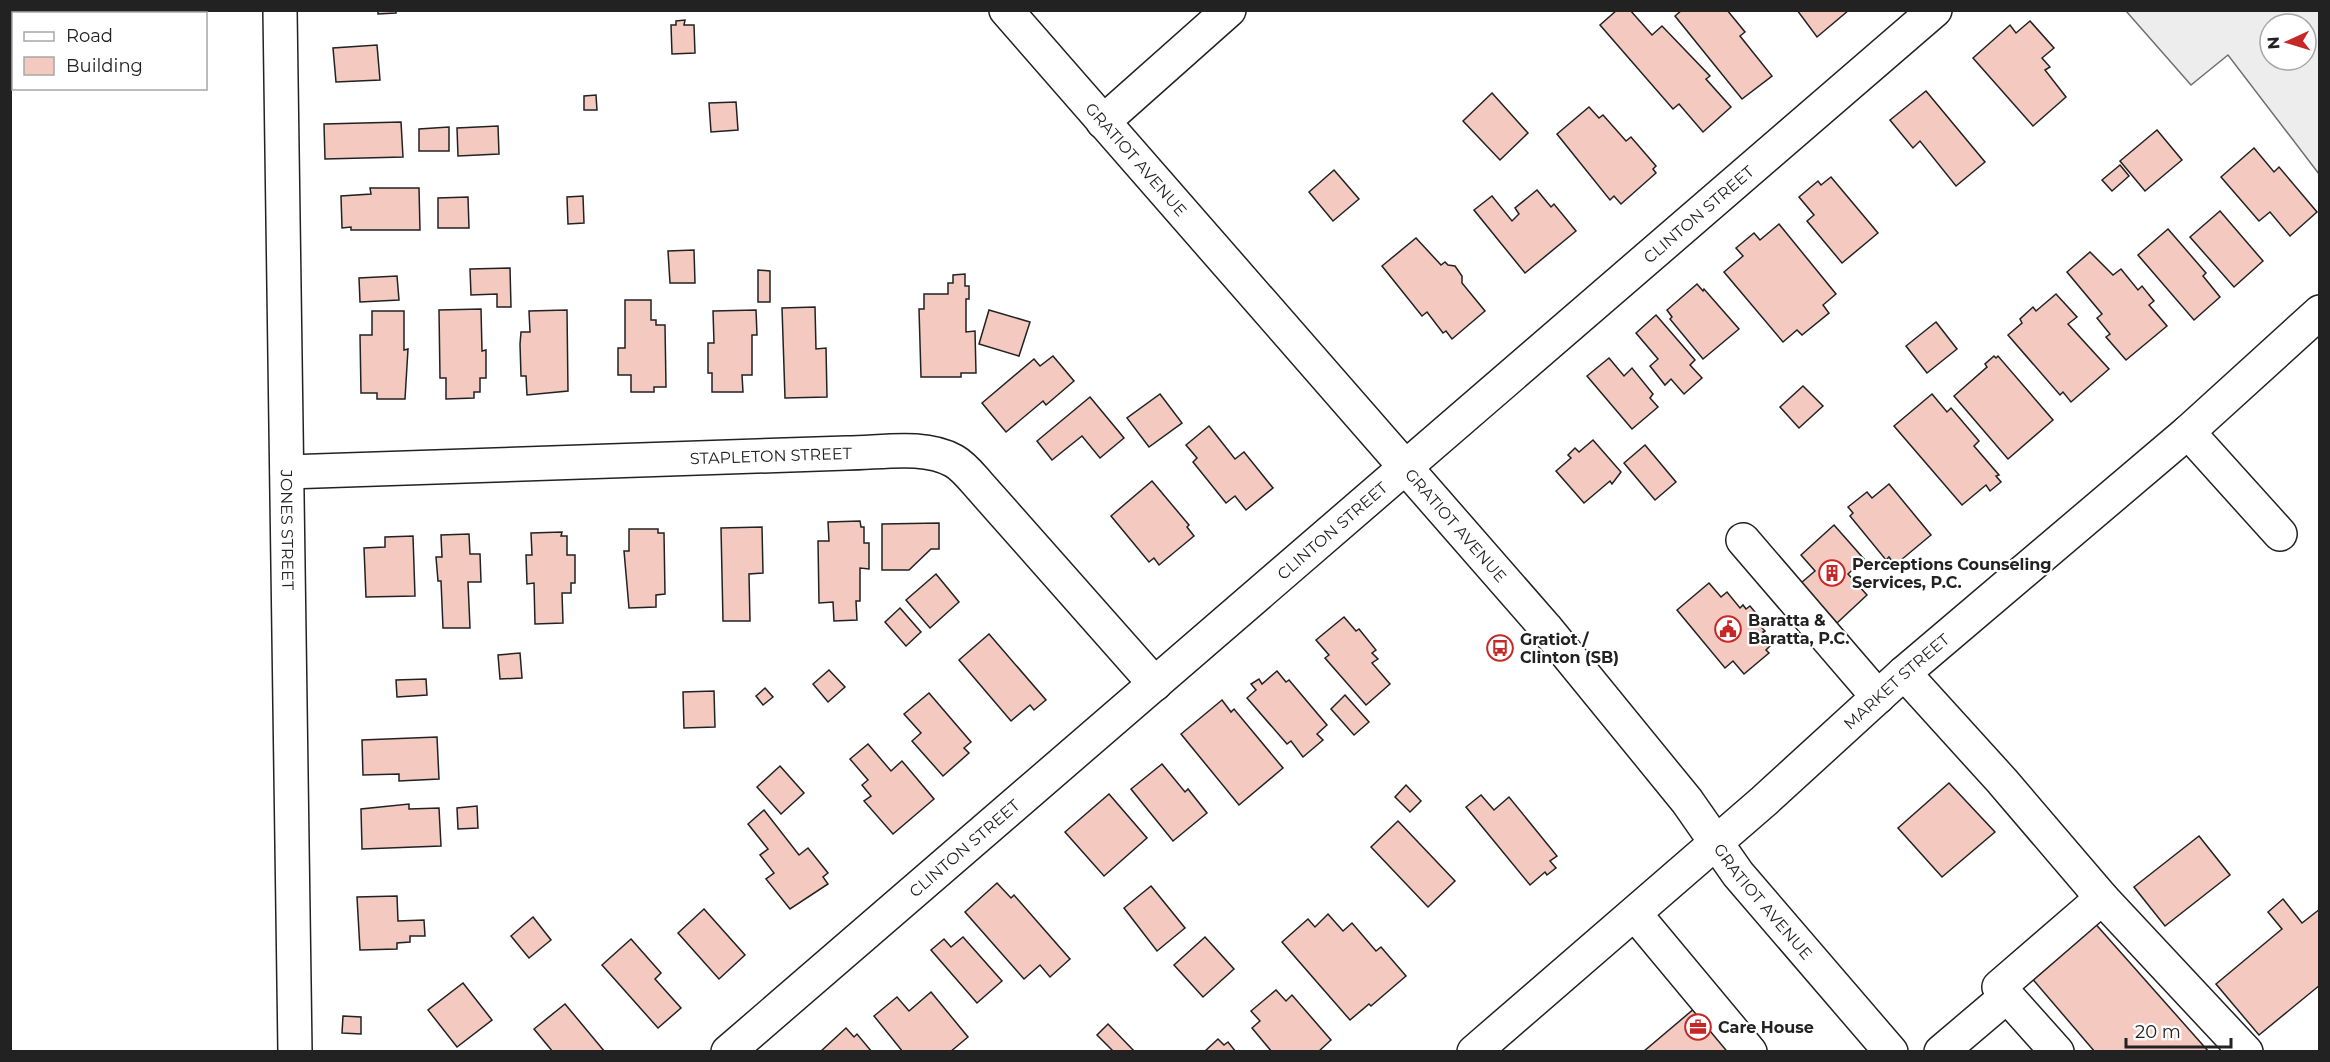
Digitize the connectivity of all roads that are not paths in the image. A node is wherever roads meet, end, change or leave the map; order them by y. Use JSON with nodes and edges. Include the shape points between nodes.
{"nodes":[{"id":1,"x":280,"y":10,"type":"edge"},
{"id":2,"x":1006,"y":10,"type":"edge"},
{"id":3,"x":1228,"y":10,"type":"edge"},
{"id":4,"x":1935,"y":10,"type":"edge"},
{"id":5,"x":1103,"y":122,"type":"junction"},
{"id":6,"x":2319,"y":312,"type":"edge"},
{"id":7,"x":2188,"y":432,"type":"junction"},
{"id":8,"x":1405,"y":467,"type":"junction"},
{"id":9,"x":287,"y":472,"type":"junction"},
{"id":10,"x":2280,"y":534,"type":"dead end"},
{"id":11,"x":1743,"y":540,"type":"dead end"},
{"id":12,"x":1904,"y":673,"type":"junction"},
{"id":13,"x":1155,"y":684,"type":"junction"},
{"id":14,"x":1878,"y":697,"type":"junction"},
{"id":15,"x":1716,"y":843,"type":"junction"},
{"id":16,"x":2102,"y":897,"type":"junction"},
{"id":17,"x":1635,"y":914,"type":"junction"},
{"id":18,"x":1999,"y":987,"type":"dead end"},
{"id":19,"x":295,"y":1052,"type":"edge"},
{"id":20,"x":728,"y":1052,"type":"edge"},
{"id":21,"x":1474,"y":1052,"type":"edge"},
{"id":22,"x":1750,"y":1052,"type":"edge"},
{"id":23,"x":1891,"y":1052,"type":"edge"},
{"id":24,"x":1941,"y":1052,"type":"edge"},
{"id":25,"x":2057,"y":1052,"type":"edge"},
{"id":26,"x":2246,"y":1052,"type":"edge"}],
"edges":[{"from":1,"to":9,"type":"street","name":"JONES STREET"},
{"from":2,"to":5,"type":"street","name":"GRATIOT AVENUE"},
{"from":3,"to":5,"type":"street"},
{"from":4,"to":8,"type":"street","name":"CLINTON STREET"},
{"from":5,"to":8,"type":"street","name":"GRATIOT AVENUE"},
{"from":6,"to":7,"type":"street","name":"MARKET STREET"},
{"from":7,"to":10,"type":"street"},
{"from":7,"to":12,"type":"street","name":"MARKET STREET"},
{"from":8,"to":13,"type":"street","name":"CLINTON STREET"},
{"from":8,"to":15,"type":"street","name":"GRATIOT AVENUE","via":[[1545,627],[1687,801]]},
{"from":9,"to":13,"type":"street","name":"STAPLETON STREET","via":[[847,453],[941,455],[965,470]]},
{"from":9,"to":19,"type":"street","name":"JONES STREET"},
{"from":11,"to":14,"type":"street"},
{"from":12,"to":14,"type":"street","name":"MARKET STREET"},
{"from":12,"to":16,"type":"street"},
{"from":13,"to":20,"type":"street","name":"CLINTON STREET"},
{"from":14,"to":15,"type":"street","name":"MARKET STREET"},
{"from":15,"to":17,"type":"street","name":"MARKET STREET"},
{"from":15,"to":23,"type":"street","name":"GRATIOT AVENUE","via":[[1738,874]]},
{"from":16,"to":18,"type":"street"},
{"from":16,"to":26,"type":"street"},
{"from":17,"to":21,"type":"street","name":"MARKET STREET"},
{"from":17,"to":22,"type":"street"},
{"from":24,"to":25,"type":"street","via":[[2007,996]]}]}
